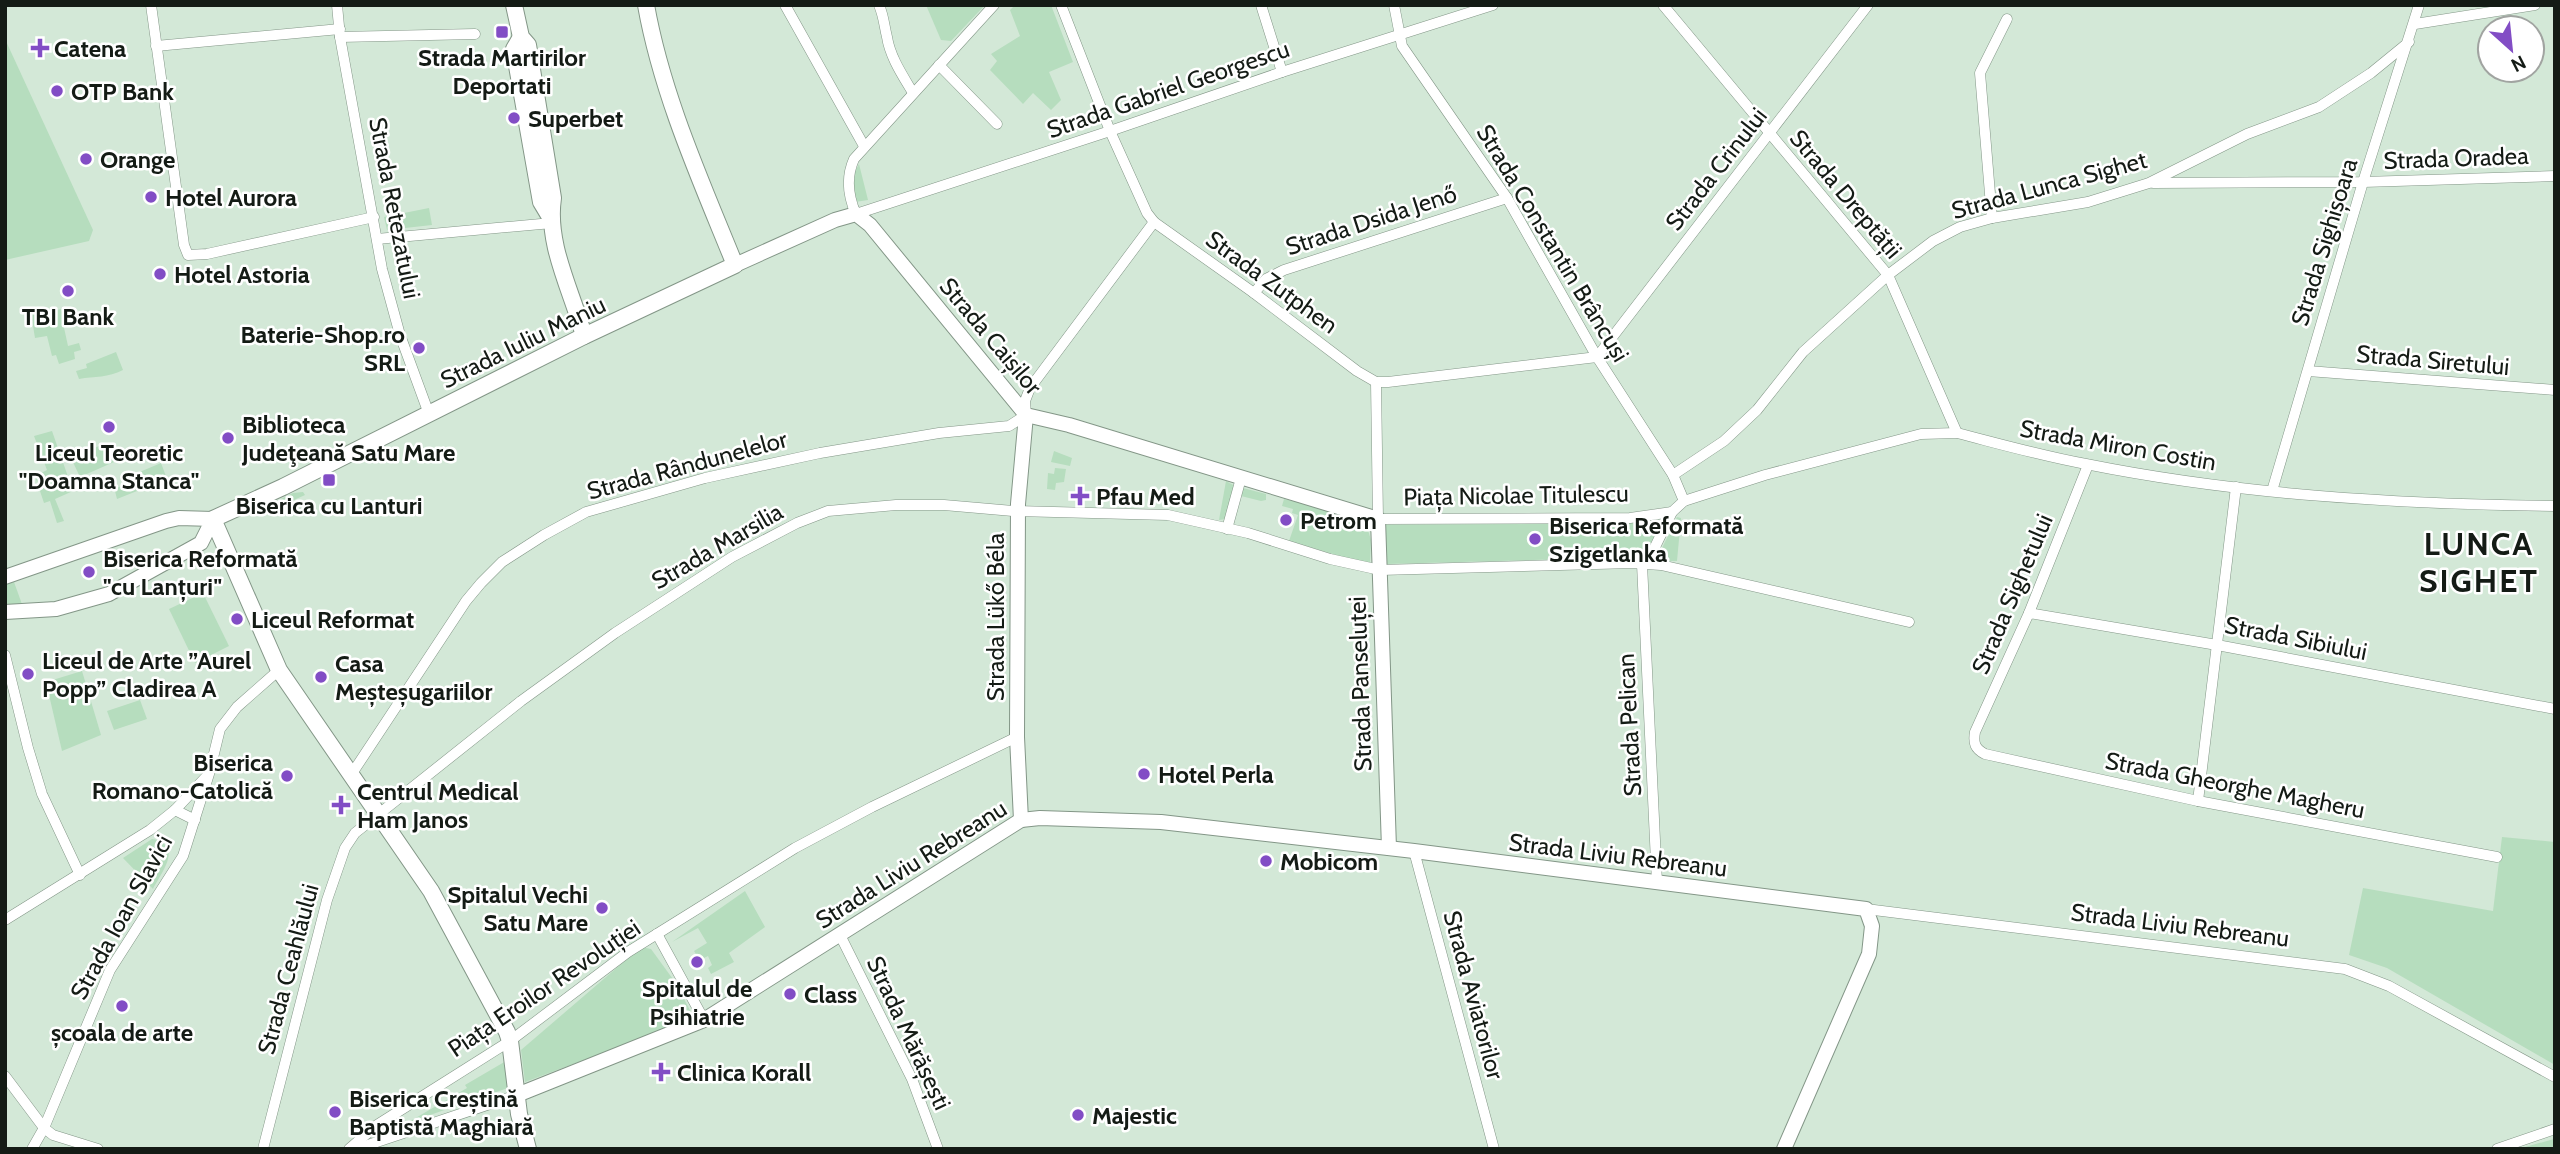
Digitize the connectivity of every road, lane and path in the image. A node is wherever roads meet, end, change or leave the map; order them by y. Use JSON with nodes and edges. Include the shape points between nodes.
{"nodes":[{"id":1,"x":151,"y":5,"type":"edge"},
{"id":2,"x":337,"y":5,"type":"edge"},
{"id":3,"x":514,"y":5,"type":"edge"},
{"id":4,"x":646,"y":5,"type":"edge"},
{"id":5,"x":785,"y":5,"type":"edge"},
{"id":6,"x":879,"y":5,"type":"edge"},
{"id":7,"x":994,"y":5,"type":"edge"},
{"id":8,"x":1061,"y":5,"type":"edge"},
{"id":9,"x":1261,"y":5,"type":"edge"},
{"id":10,"x":1394,"y":5,"type":"edge"},
{"id":11,"x":1493,"y":5,"type":"edge"},
{"id":12,"x":1663,"y":5,"type":"edge"},
{"id":13,"x":1868,"y":5,"type":"edge"},
{"id":14,"x":2420,"y":5,"type":"edge"},
{"id":15,"x":2535,"y":5,"type":"edge"},
{"id":16,"x":2007,"y":19,"type":"dead end"},
{"id":17,"x":2415,"y":24,"type":"junction"},
{"id":18,"x":340,"y":33,"type":"junction"},
{"id":19,"x":475,"y":34,"type":"dead end"},
{"id":20,"x":1398,"y":36,"type":"junction"},
{"id":21,"x":2409,"y":42,"type":"junction"},
{"id":22,"x":156,"y":46,"type":"junction"},
{"id":23,"x":939,"y":65,"type":"junction"},
{"id":24,"x":1282,"y":72,"type":"junction"},
{"id":25,"x":913,"y":93,"type":"junction"},
{"id":26,"x":998,"y":124,"type":"dead end"},
{"id":27,"x":1110,"y":131,"type":"junction"},
{"id":28,"x":1769,"y":135,"type":"junction"},
{"id":29,"x":864,"y":145,"type":"junction"},
{"id":30,"x":2555,"y":176,"type":"edge"},
{"id":31,"x":2363,"y":182,"type":"junction"},
{"id":32,"x":2149,"y":183,"type":"junction"},
{"id":33,"x":1507,"y":198,"type":"junction"},
{"id":34,"x":856,"y":214,"type":"junction"},
{"id":35,"x":374,"y":217,"type":"junction"},
{"id":36,"x":1992,"y":218,"type":"junction"},
{"id":37,"x":551,"y":220,"type":"junction"},
{"id":38,"x":1154,"y":222,"type":"junction"},
{"id":39,"x":377,"y":239,"type":"junction"},
{"id":40,"x":735,"y":265,"type":"junction"},
{"id":41,"x":1888,"y":275,"type":"junction"},
{"id":42,"x":1254,"y":293,"type":"junction"},
{"id":43,"x":584,"y":336,"type":"junction"},
{"id":44,"x":1597,"y":357,"type":"junction"},
{"id":45,"x":2308,"y":371,"type":"junction"},
{"id":46,"x":1376,"y":382,"type":"junction"},
{"id":47,"x":2555,"y":390,"type":"edge"},
{"id":48,"x":429,"y":414,"type":"junction"},
{"id":49,"x":1026,"y":415,"type":"junction"},
{"id":50,"x":1957,"y":433,"type":"junction"},
{"id":51,"x":2088,"y":465,"type":"junction"},
{"id":52,"x":1673,"y":475,"type":"junction"},
{"id":53,"x":1241,"y":478,"type":"junction"},
{"id":54,"x":2236,"y":487,"type":"junction"},
{"id":55,"x":2272,"y":491,"type":"junction"},
{"id":56,"x":1684,"y":501,"type":"junction"},
{"id":57,"x":2555,"y":506,"type":"edge"},
{"id":58,"x":1018,"y":511,"type":"junction"},
{"id":59,"x":1672,"y":512,"type":"junction"},
{"id":60,"x":213,"y":519,"type":"junction"},
{"id":61,"x":1378,"y":519,"type":"junction"},
{"id":62,"x":1227,"y":528,"type":"junction"},
{"id":63,"x":1642,"y":564,"type":"junction"},
{"id":64,"x":1380,"y":570,"type":"junction"},
{"id":65,"x":5,"y":577,"type":"edge"},
{"id":66,"x":5,"y":612,"type":"edge"},
{"id":67,"x":2029,"y":613,"type":"junction"},
{"id":68,"x":1909,"y":622,"type":"dead end"},
{"id":69,"x":2217,"y":645,"type":"junction"},
{"id":70,"x":5,"y":655,"type":"edge"},
{"id":71,"x":279,"y":670,"type":"junction"},
{"id":72,"x":2555,"y":709,"type":"edge"},
{"id":73,"x":1017,"y":737,"type":"junction"},
{"id":74,"x":1974,"y":739,"type":"joint"},
{"id":75,"x":209,"y":774,"type":"junction"},
{"id":76,"x":351,"y":775,"type":"junction"},
{"id":77,"x":2198,"y":801,"type":"junction"},
{"id":78,"x":175,"y":810,"type":"junction"},
{"id":79,"x":378,"y":815,"type":"junction"},
{"id":80,"x":195,"y":820,"type":"junction"},
{"id":81,"x":1021,"y":820,"type":"junction"},
{"id":82,"x":1389,"y":848,"type":"junction"},
{"id":83,"x":1414,"y":851,"type":"junction"},
{"id":84,"x":2497,"y":857,"type":"dead end"},
{"id":85,"x":80,"y":874,"type":"junction"},
{"id":86,"x":1657,"y":883,"type":"junction"},
{"id":87,"x":1866,"y":909,"type":"junction"},
{"id":88,"x":5,"y":920,"type":"edge"},
{"id":89,"x":657,"y":934,"type":"junction"},
{"id":90,"x":840,"y":936,"type":"junction"},
{"id":91,"x":704,"y":1020,"type":"junction"},
{"id":92,"x":510,"y":1041,"type":"junction"},
{"id":93,"x":5,"y":1076,"type":"edge"},
{"id":94,"x":2555,"y":1077,"type":"edge"},
{"id":95,"x":517,"y":1095,"type":"junction"},
{"id":96,"x":44,"y":1128,"type":"junction"},
{"id":97,"x":2555,"y":1129,"type":"edge"},
{"id":98,"x":32,"y":1149,"type":"edge"},
{"id":99,"x":98,"y":1149,"type":"edge"},
{"id":100,"x":263,"y":1149,"type":"edge"},
{"id":101,"x":349,"y":1149,"type":"edge"},
{"id":102,"x":356,"y":1149,"type":"edge"},
{"id":103,"x":527,"y":1149,"type":"edge"},
{"id":104,"x":938,"y":1149,"type":"edge"},
{"id":105,"x":1494,"y":1149,"type":"edge"},
{"id":106,"x":1784,"y":1149,"type":"edge"},
{"id":107,"x":2497,"y":1149,"type":"edge"}],
"edges":[{"from":1,"to":22,"type":"street"},
{"from":2,"to":18,"type":"street","name":"Strada Retezatului"},
{"from":3,"to":37,"type":"main road","via":[[521,37],[514,49],[541,202]]},
{"from":4,"to":40,"type":"main road","via":[[663,75]]},
{"from":5,"to":29,"type":"street"},
{"from":6,"to":25,"type":"street","via":[[887,39]]},
{"from":7,"to":23,"type":"street"},
{"from":8,"to":27,"type":"street","name":"Strada Zutphen"},
{"from":9,"to":24,"type":"street"},
{"from":10,"to":20,"type":"street","name":"Strada Constantin Brâncuși"},
{"from":11,"to":20,"type":"street","name":"Strada Gabriel Georgescu"},
{"from":12,"to":28,"type":"street","name":"Strada Dreptății"},
{"from":13,"to":28,"type":"street","name":"Strada Crinului"},
{"from":14,"to":17,"type":"street","name":"Strada Sighișoara"},
{"from":15,"to":17,"type":"street"},
{"from":16,"to":36,"type":"street","via":[[1980,73]]},
{"from":17,"to":21,"type":"street","name":"Strada Sighișoara"},
{"from":18,"to":19,"type":"street"},
{"from":18,"to":22,"type":"street"},
{"from":18,"to":35,"type":"street","name":"Strada Retezatului"},
{"from":20,"to":24,"type":"street","name":"Strada Gabriel Georgescu"},
{"from":20,"to":33,"type":"street","name":"Strada Constantin Brâncuși"},
{"from":21,"to":31,"type":"street","name":"Strada Sighișoara"},
{"from":21,"to":32,"type":"street","name":"Strada Lunca Sighet","via":[[2319,107],[2247,134]]},
{"from":22,"to":35,"type":"street","via":[[188,255]]},
{"from":23,"to":25,"type":"street"},
{"from":23,"to":26,"type":"street"},
{"from":24,"to":27,"type":"street","name":"Strada Gabriel Georgescu"},
{"from":25,"to":29,"type":"street"},
{"from":27,"to":34,"type":"street","name":"Strada Gabriel Georgescu"},
{"from":27,"to":38,"type":"street","name":"Strada Zutphen"},
{"from":28,"to":41,"type":"street","name":"Strada Dreptății"},
{"from":28,"to":44,"type":"street","name":"Strada Crinului"},
{"from":29,"to":34,"type":"street","via":[[848,176]]},
{"from":30,"to":31,"type":"street","name":"Strada Oradea"},
{"from":31,"to":32,"type":"street","name":"Strada Oradea"},
{"from":31,"to":45,"type":"street","name":"Strada Sighișoara"},
{"from":32,"to":36,"type":"street","name":"Strada Lunca Sighet","via":[[2088,202]]},
{"from":33,"to":42,"type":"street","name":"Strada Dsida Jenő","via":[[1284,270],[1266,279]]},
{"from":33,"to":44,"type":"street","name":"Strada Constantin Brâncuși"},
{"from":34,"to":40,"type":"main road","name":"Strada Iuliu Maniu"},
{"from":34,"to":49,"type":"main road","name":"Strada Caișilor","via":[[870,225]]},
{"from":35,"to":39,"type":"street","name":"Strada Retezatului"},
{"from":36,"to":41,"type":"street","name":"Strada Lunca Sighet","via":[[1933,241]]},
{"from":37,"to":39,"type":"street"},
{"from":37,"to":43,"type":"main road"},
{"from":38,"to":42,"type":"street","name":"Strada Zutphen"},
{"from":38,"to":49,"type":"street","via":[[1037,378],[1025,401]]},
{"from":39,"to":48,"type":"street","name":"Strada Retezatului","via":[[400,335]]},
{"from":40,"to":43,"type":"main road","name":"Strada Iuliu Maniu"},
{"from":41,"to":50,"type":"street","name":"Strada Dreptății"},
{"from":41,"to":52,"type":"street","name":"Strada Lunca Sighet","via":[[1803,352],[1724,441]]},
{"from":42,"to":46,"type":"street","name":"Strada Zutphen"},
{"from":43,"to":48,"type":"main road","name":"Strada Iuliu Maniu"},
{"from":44,"to":46,"type":"street"},
{"from":44,"to":52,"type":"street","name":"Strada Constantin Brâncuși"},
{"from":45,"to":47,"type":"street","name":"Strada Siretului"},
{"from":45,"to":55,"type":"street","name":"Strada Sighișoara"},
{"from":46,"to":61,"type":"street"},
{"from":48,"to":60,"type":"main road","name":"Strada Iuliu Maniu"},
{"from":49,"to":53,"type":"main road","name":"Strada Caișilor"},
{"from":49,"to":58,"type":"main road","name":"Strada Lükő Béla"},
{"from":49,"to":76,"type":"street","name":"Strada Rândunelelor","via":[[1009,426],[820,453],[705,478],[586,512],[502,562],[481,583]]},
{"from":50,"to":51,"type":"street","name":"Strada Miron Costin"},
{"from":50,"to":56,"type":"street","name":"Strada Miron Costin","via":[[1921,434]]},
{"from":51,"to":54,"type":"street","name":"Strada Miron Costin"},
{"from":51,"to":67,"type":"street","name":"Strada Sighetului"},
{"from":52,"to":56,"type":"street","name":"Strada Constantin Brâncuși"},
{"from":53,"to":61,"type":"main road","name":"Piața Nicolae Titulescu"},
{"from":53,"to":62,"type":"street"},
{"from":54,"to":55,"type":"street","name":"Strada Miron Costin"},
{"from":54,"to":69,"type":"street"},
{"from":55,"to":57,"type":"street","name":"Strada Miron Costin","via":[[2432,504]]},
{"from":56,"to":59,"type":"street"},
{"from":58,"to":62,"type":"street","name":"Strada Marsilia","via":[[1168,515]]},
{"from":58,"to":73,"type":"main road","name":"Strada Lükő Béla"},
{"from":58,"to":79,"type":"street","name":"Strada Marsilia","via":[[872,506],[828,511],[797,523],[732,556],[615,633]]},
{"from":59,"to":61,"type":"street","name":"Piața Nicolae Titulescu","via":[[1630,518]]},
{"from":59,"to":63,"type":"street"},
{"from":60,"to":65,"type":"main road","via":[[166,521]]},
{"from":60,"to":66,"type":"main road","via":[[201,544],[109,594],[56,609]]},
{"from":60,"to":71,"type":"main road"},
{"from":61,"to":64,"type":"main road","name":"Strada Panseluței"},
{"from":62,"to":64,"type":"street"},
{"from":63,"to":64,"type":"street"},
{"from":63,"to":68,"type":"street"},
{"from":63,"to":86,"type":"street","name":"Strada Pelican"},
{"from":64,"to":82,"type":"main road","name":"Strada Panseluței"},
{"from":67,"to":69,"type":"street","name":"Strada Sibiului"},
{"from":67,"to":74,"type":"street","name":"Strada Sighetului"},
{"from":69,"to":72,"type":"street","name":"Strada Sibiului"},
{"from":69,"to":77,"type":"street"},
{"from":70,"to":85,"type":"street","via":[[43,794]]},
{"from":71,"to":75,"type":"street","name":"Strada Ioan Slavici","via":[[225,720]]},
{"from":71,"to":76,"type":"main road"},
{"from":73,"to":81,"type":"main road","name":"Strada Lükő Béla"},
{"from":73,"to":89,"type":"street","via":[[806,842]]},
{"from":74,"to":77,"type":"street","name":"Strada Gheorghe Magheru","via":[[1984,754]]},
{"from":75,"to":78,"type":"street"},
{"from":75,"to":80,"type":"street","name":"Strada Ioan Slavici"},
{"from":76,"to":79,"type":"main road"},
{"from":77,"to":84,"type":"street","name":"Strada Gheorghe Magheru"},
{"from":78,"to":80,"type":"street","name":"Strada Ioan Slavici"},
{"from":78,"to":85,"type":"street"},
{"from":79,"to":92,"type":"main road","via":[[431,891]]},
{"from":79,"to":100,"type":"street","name":"Strada Ceahlăului","via":[[349,840],[341,860],[321,920]]},
{"from":80,"to":96,"type":"street","name":"Strada Ioan Slavici","via":[[183,856],[110,970]]},
{"from":81,"to":82,"type":"main road","name":"Strada Liviu Rebreanu","via":[[1161,822]]},
{"from":81,"to":90,"type":"main road","name":"Strada Liviu Rebreanu"},
{"from":82,"to":83,"type":"main road","name":"Strada Liviu Rebreanu"},
{"from":83,"to":86,"type":"main road","name":"Strada Liviu Rebreanu"},
{"from":83,"to":105,"type":"street","name":"Strada Aviatorilor"},
{"from":85,"to":88,"type":"street"},
{"from":86,"to":87,"type":"main road","name":"Strada Liviu Rebreanu"},
{"from":87,"to":94,"type":"street","name":"Strada Liviu Rebreanu","via":[[2345,969],[2389,986]]},
{"from":87,"to":106,"type":"main road","via":[[1872,926],[1869,954]]},
{"from":89,"to":91,"type":"street","name":"Piața Eroilor Revoluției"},
{"from":89,"to":92,"type":"street","name":"Piața Eroilor Revoluției"},
{"from":90,"to":91,"type":"main road","name":"Strada Liviu Rebreanu"},
{"from":90,"to":104,"type":"street","name":"Strada Mărășești","via":[[912,1079]]},
{"from":91,"to":95,"type":"main road"},
{"from":92,"to":95,"type":"main road"},
{"from":92,"to":101,"type":"street","name":"Piața Eroilor Revoluției","via":[[377,1125]]},
{"from":93,"to":96,"type":"street"},
{"from":95,"to":102,"type":"street"},
{"from":95,"to":103,"type":"main road"},
{"from":96,"to":98,"type":"street","name":"Strada Ioan Slavici"},
{"from":96,"to":99,"type":"street"},
{"from":97,"to":107,"type":"street"}]}
